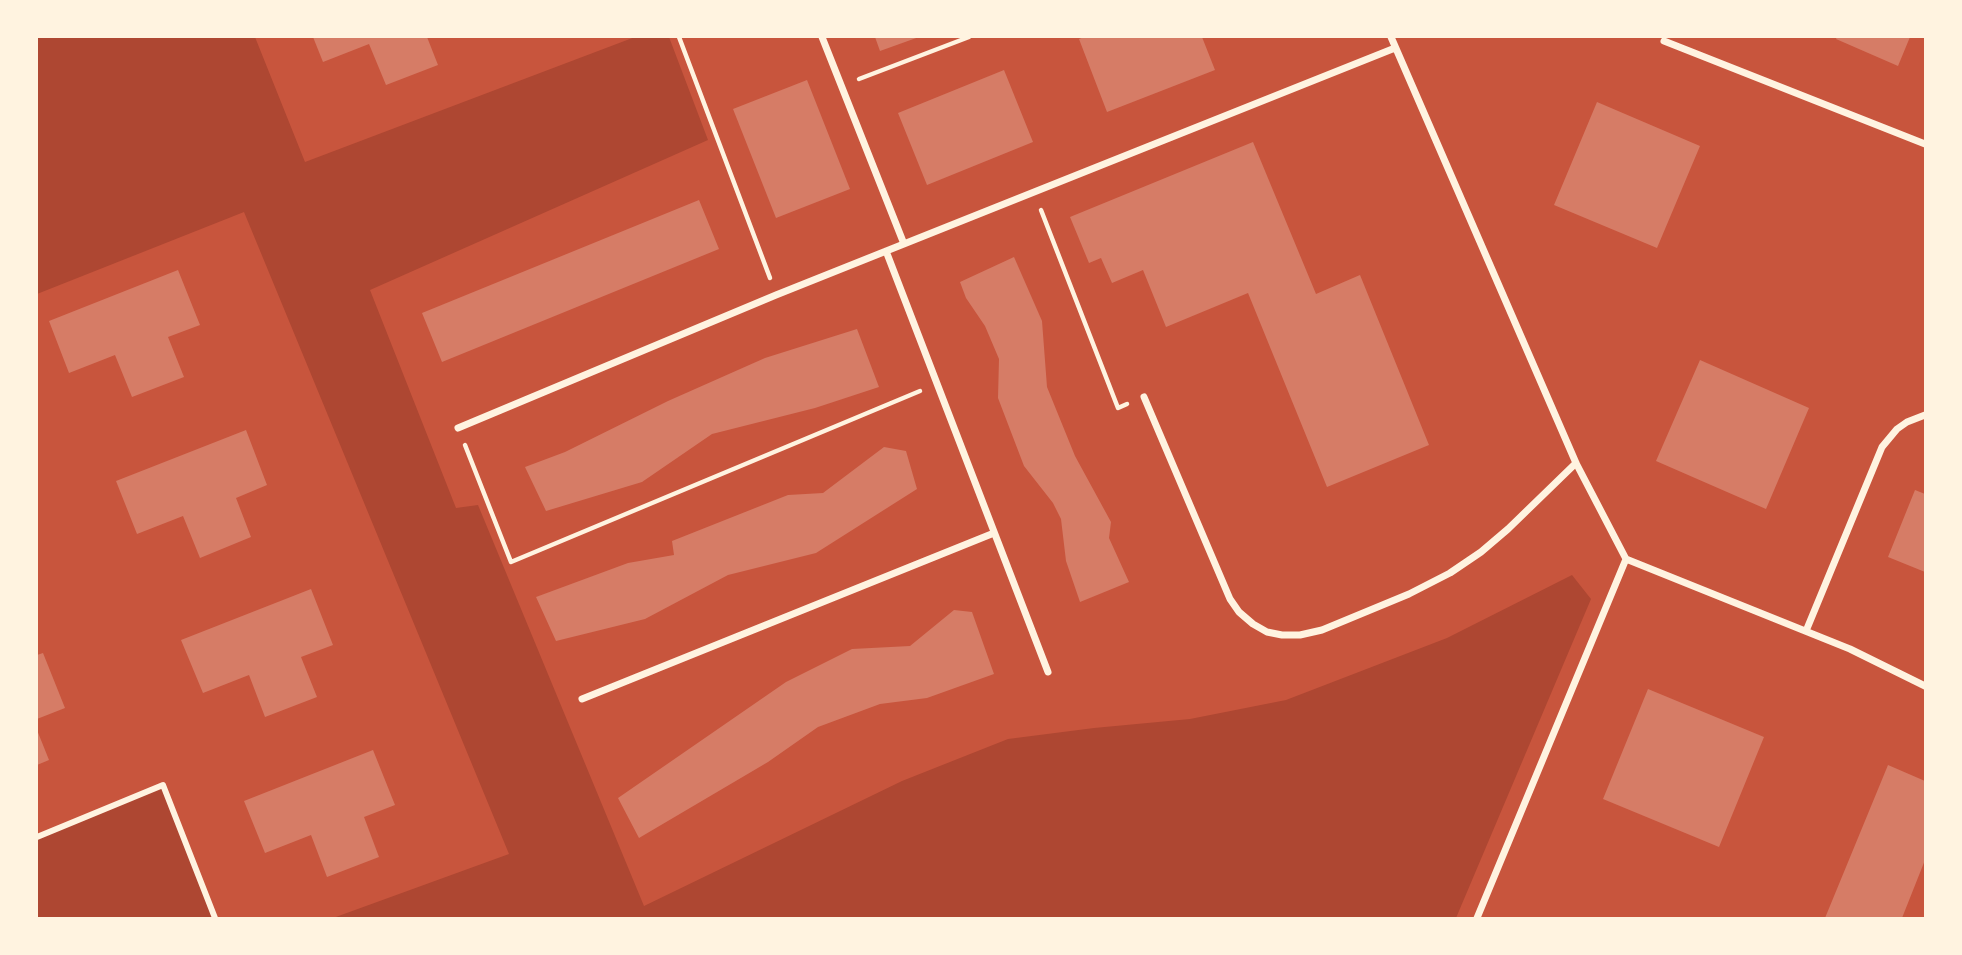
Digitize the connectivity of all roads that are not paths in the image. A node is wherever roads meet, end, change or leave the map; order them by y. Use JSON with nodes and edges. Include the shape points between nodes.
{"nodes":[{"id":1,"x":822,"y":37,"type":"edge"},
{"id":2,"x":1391,"y":37,"type":"edge"},
{"id":3,"x":1664,"y":41,"type":"dead end"},
{"id":4,"x":1395,"y":48,"type":"junction"},
{"id":5,"x":1925,"y":144,"type":"edge"},
{"id":6,"x":904,"y":244,"type":"junction"},
{"id":7,"x":886,"y":251,"type":"junction"},
{"id":8,"x":1144,"y":397,"type":"road end"},
{"id":9,"x":1925,"y":415,"type":"edge"},
{"id":10,"x":458,"y":428,"type":"road end"},
{"id":11,"x":1576,"y":463,"type":"junction"},
{"id":12,"x":994,"y":533,"type":"junction"},
{"id":13,"x":1626,"y":559,"type":"junction"},
{"id":14,"x":1806,"y":631,"type":"junction"},
{"id":15,"x":1048,"y":672,"type":"dead end"},
{"id":16,"x":1925,"y":686,"type":"edge"},
{"id":17,"x":582,"y":699,"type":"dead end"},
{"id":18,"x":37,"y":837,"type":"edge"},
{"id":19,"x":215,"y":918,"type":"edge"},
{"id":20,"x":1477,"y":918,"type":"edge"}],
"edges":[{"from":1,"to":6,"type":"street"},
{"from":2,"to":4,"type":"street"},
{"from":3,"to":5,"type":"street"},
{"from":4,"to":6,"type":"street"},
{"from":4,"to":11,"type":"street"},
{"from":6,"to":7,"type":"street"},
{"from":7,"to":10,"type":"street"},
{"from":7,"to":12,"type":"street"},
{"from":8,"to":11,"type":"street","via":[[1230,599],[1253,624],[1282,635],[1321,630],[1450,573],[1499,538]]},
{"from":9,"to":14,"type":"street","via":[[1897,429],[1882,447]]},
{"from":11,"to":13,"type":"street"},
{"from":12,"to":15,"type":"street"},
{"from":12,"to":17,"type":"street"},
{"from":13,"to":14,"type":"street"},
{"from":13,"to":20,"type":"street"},
{"from":14,"to":16,"type":"street"},
{"from":18,"to":19,"type":"street","via":[[163,785]]}]}
